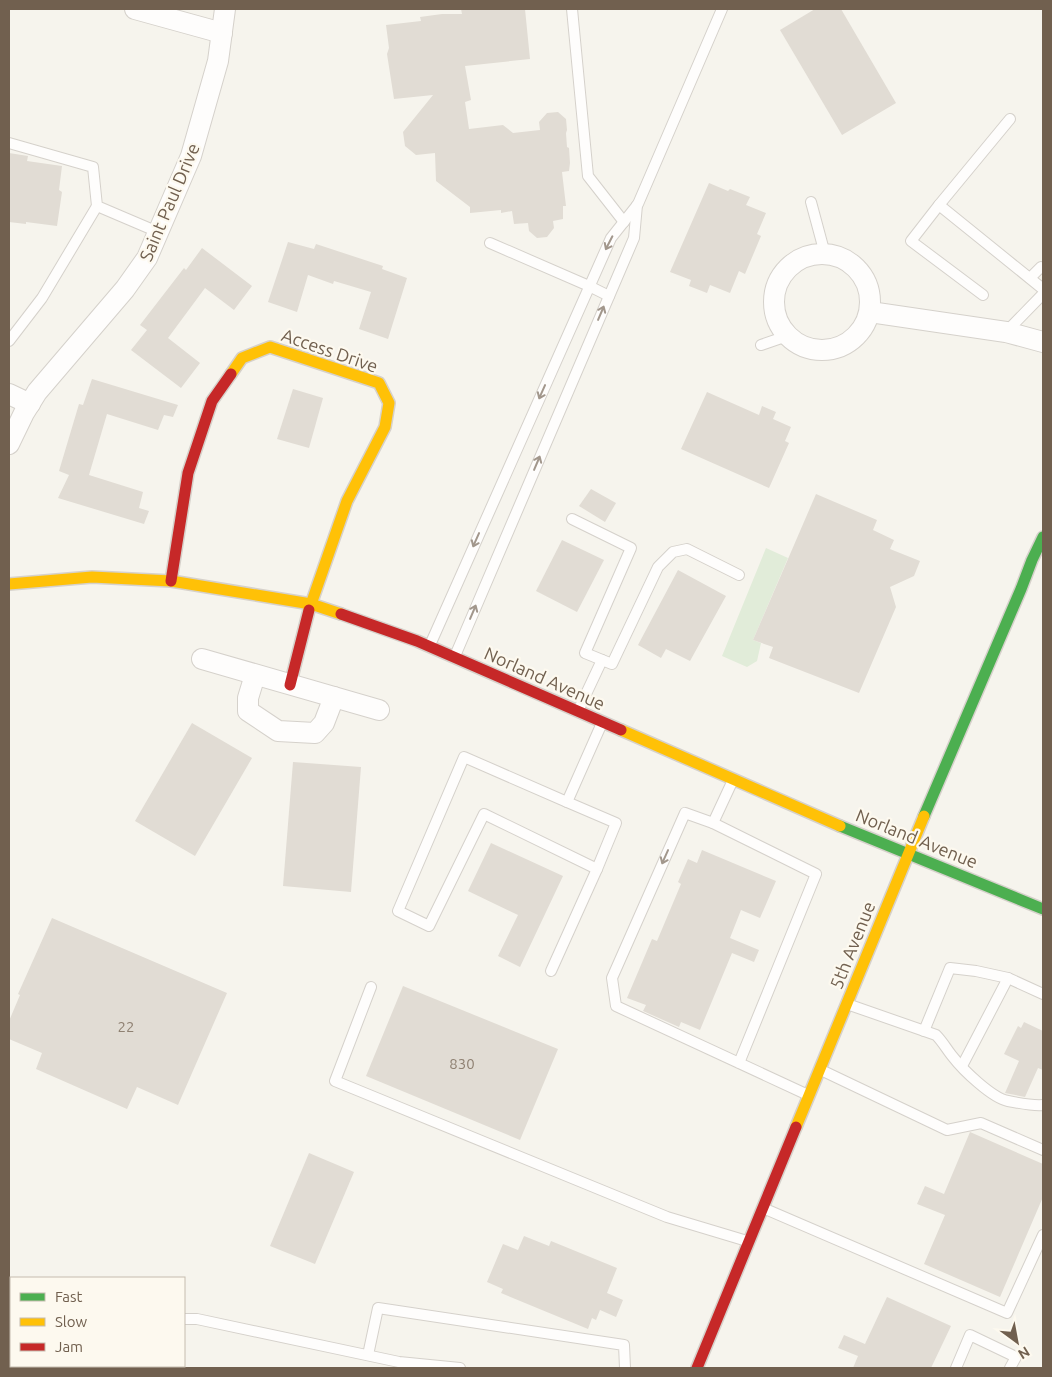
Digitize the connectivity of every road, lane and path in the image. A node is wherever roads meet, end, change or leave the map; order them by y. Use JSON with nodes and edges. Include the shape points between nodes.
{"nodes":[{"id":1,"x":135,"y":9,"type":"edge"},
{"id":2,"x":225,"y":9,"type":"edge"},
{"id":3,"x":572,"y":9,"type":"edge"},
{"id":4,"x":722,"y":9,"type":"edge"},
{"id":5,"x":222,"y":33,"type":"junction"},
{"id":6,"x":1010,"y":119,"type":"dead end"},
{"id":7,"x":9,"y":144,"type":"edge"},
{"id":8,"x":811,"y":202,"type":"dead end"},
{"id":9,"x":638,"y":204,"type":"junction"},
{"id":10,"x":939,"y":205,"type":"junction"},
{"id":11,"x":97,"y":206,"type":"junction"},
{"id":12,"x":624,"y":222,"type":"junction"},
{"id":13,"x":158,"y":232,"type":"junction"},
{"id":14,"x":490,"y":242,"type":"dead end"},
{"id":15,"x":825,"y":254,"type":"junction"},
{"id":16,"x":1043,"y":268,"type":"edge"},
{"id":17,"x":1030,"y":278,"type":"junction"},
{"id":18,"x":589,"y":286,"type":"junction"},
{"id":19,"x":1043,"y":289,"type":"edge"},
{"id":20,"x":1043,"y":294,"type":"edge"},
{"id":21,"x":983,"y":295,"type":"dead end"},
{"id":22,"x":609,"y":296,"type":"junction"},
{"id":23,"x":870,"y":312,"type":"junction"},
{"id":24,"x":1006,"y":332,"type":"junction"},
{"id":25,"x":787,"y":336,"type":"junction"},
{"id":26,"x":9,"y":341,"type":"edge"},
{"id":27,"x":1043,"y":342,"type":"edge"},
{"id":28,"x":761,"y":345,"type":"dead end"},
{"id":29,"x":9,"y":394,"type":"edge"},
{"id":30,"x":30,"y":404,"type":"junction"},
{"id":31,"x":9,"y":444,"type":"edge"},
{"id":32,"x":572,"y":519,"type":"dead end"},
{"id":33,"x":1043,"y":536,"type":"edge"},
{"id":34,"x":739,"y":575,"type":"dead end"},
{"id":35,"x":171,"y":581,"type":"junction"},
{"id":36,"x":9,"y":584,"type":"edge"},
{"id":37,"x":311,"y":604,"type":"junction"},
{"id":38,"x":429,"y":646,"type":"junction"},
{"id":39,"x":454,"y":657,"type":"junction"},
{"id":40,"x":202,"y":659,"type":"dead end"},
{"id":41,"x":602,"y":660,"type":"junction"},
{"id":42,"x":255,"y":675,"type":"junction"},
{"id":43,"x":290,"y":685,"type":"junction"},
{"id":44,"x":334,"y":697,"type":"junction"},
{"id":45,"x":379,"y":710,"type":"dead end"},
{"id":46,"x":578,"y":711,"type":"junction"},
{"id":47,"x":603,"y":722,"type":"junction"},
{"id":48,"x":734,"y":780,"type":"junction"},
{"id":49,"x":567,"y":802,"type":"junction"},
{"id":50,"x":713,"y":822,"type":"junction"},
{"id":51,"x":908,"y":853,"type":"junction"},
{"id":52,"x":597,"y":869,"type":"junction"},
{"id":53,"x":1043,"y":909,"type":"edge"},
{"id":54,"x":551,"y":971,"type":"dead end"},
{"id":55,"x":1008,"y":978,"type":"junction"},
{"id":56,"x":371,"y":987,"type":"dead end"},
{"id":57,"x":1043,"y":994,"type":"edge"},
{"id":58,"x":846,"y":1004,"type":"junction"},
{"id":59,"x":924,"y":1031,"type":"junction"},
{"id":60,"x":739,"y":1064,"type":"junction"},
{"id":61,"x":962,"y":1066,"type":"junction"},
{"id":62,"x":819,"y":1069,"type":"junction"},
{"id":63,"x":808,"y":1095,"type":"junction"},
{"id":64,"x":1043,"y":1106,"type":"edge"},
{"id":65,"x":1043,"y":1150,"type":"edge"},
{"id":66,"x":762,"y":1208,"type":"junction"},
{"id":67,"x":1043,"y":1235,"type":"edge"},
{"id":68,"x":748,"y":1242,"type":"junction"},
{"id":69,"x":185,"y":1320,"type":"edge"},
{"id":70,"x":368,"y":1355,"type":"junction"},
{"id":71,"x":460,"y":1368,"type":"edge"},
{"id":72,"x":625,"y":1368,"type":"edge"},
{"id":73,"x":697,"y":1368,"type":"edge"},
{"id":74,"x":956,"y":1368,"type":"edge"},
{"id":75,"x":1010,"y":1368,"type":"edge"}],
"edges":[{"from":1,"to":5,"type":"street"},
{"from":2,"to":5,"type":"street","name":"Saint Paul Drive"},
{"from":3,"to":12,"type":"lane","via":[[588,176]]},
{"from":4,"to":9,"type":"lane"},
{"from":5,"to":13,"type":"street","name":"Saint Paul Drive","via":[[218,61],[191,156]]},
{"from":6,"to":10,"type":"lane"},
{"from":7,"to":11,"type":"lane","via":[[93,167]]},
{"from":8,"to":15,"type":"lane"},
{"from":9,"to":12,"type":"lane"},
{"from":9,"to":22,"type":"lane","via":[[634,238]]},
{"from":10,"to":17,"type":"lane"},
{"from":10,"to":21,"type":"lane","via":[[911,241]]},
{"from":11,"to":13,"type":"lane"},
{"from":11,"to":26,"type":"lane","via":[[42,298]]},
{"from":12,"to":18,"type":"lane","one_way":true,"via":[[611,238]]},
{"from":13,"to":30,"type":"street","name":"Saint Paul Drive","via":[[147,258],[125,289]]},
{"from":14,"to":18,"type":"lane"},
{"from":15,"to":23,"type":"street","via":[[848,262],[859,271],[867,284]]},
{"from":15,"to":25,"type":"street","via":[[804,258],[781,278],[775,292],[774,308]]},
{"from":16,"to":17,"type":"lane"},
{"from":17,"to":19,"type":"lane"},
{"from":18,"to":22,"type":"lane"},
{"from":18,"to":38,"type":"lane","one_way":true},
{"from":20,"to":24,"type":"lane"},
{"from":39,"to":22,"type":"lane","one_way":true},
{"from":23,"to":24,"type":"street"},
{"from":23,"to":25,"type":"street","via":[[855,338],[842,346],[813,350]]},
{"from":24,"to":27,"type":"street"},
{"from":25,"to":28,"type":"lane"},
{"from":29,"to":30,"type":"street"},
{"from":30,"to":31,"type":"street","name":"Saint Paul Drive"},
{"from":32,"to":41,"type":"lane","via":[[632,548],[586,653]]},
{"from":33,"to":51,"type":"street","name":"5th Avenue"},
{"from":34,"to":41,"type":"lane","via":[[687,549],[673,552],[658,567],[612,664]]},
{"from":35,"to":36,"type":"street","name":"Norland Avenue","via":[[92,577]]},
{"from":35,"to":37,"type":"street","name":"Norland Avenue"},
{"from":35,"to":37,"type":"street","name":"Access Drive","via":[[188,473],[212,401],[242,358],[270,347],[379,384],[389,404],[385,427],[347,501]]},
{"from":37,"to":38,"type":"street","name":"Norland Avenue"},
{"from":37,"to":43,"type":"street","name":"Access Drive"},
{"from":38,"to":39,"type":"street","name":"Norland Avenue"},
{"from":39,"to":46,"type":"street","name":"Norland Avenue"},
{"from":40,"to":42,"type":"street"},
{"from":41,"to":46,"type":"lane"},
{"from":42,"to":43,"type":"street"},
{"from":42,"to":44,"type":"street","via":[[248,711],[278,731],[315,733],[324,724]]},
{"from":43,"to":44,"type":"street"},
{"from":44,"to":45,"type":"street"},
{"from":46,"to":47,"type":"street","name":"Norland Avenue"},
{"from":47,"to":48,"type":"street","name":"Norland Avenue"},
{"from":47,"to":49,"type":"lane"},
{"from":48,"to":50,"type":"lane"},
{"from":48,"to":51,"type":"street","name":"Norland Avenue"},
{"from":49,"to":52,"type":"lane","via":[[616,823]]},
{"from":49,"to":52,"type":"lane","via":[[464,758],[398,911],[429,926],[484,814]]},
{"from":50,"to":60,"type":"lane","via":[[816,874]]},
{"from":50,"to":60,"type":"lane","one_way":true,"via":[[685,813],[612,978],[616,1006]]},
{"from":51,"to":53,"type":"street","name":"Norland Avenue"},
{"from":51,"to":58,"type":"street","name":"5th Avenue"},
{"from":52,"to":54,"type":"lane"},
{"from":55,"to":57,"type":"lane"},
{"from":55,"to":59,"type":"lane","via":[[950,968]]},
{"from":55,"to":61,"type":"lane"},
{"from":56,"to":68,"type":"lane","via":[[335,1081],[667,1217]]},
{"from":58,"to":59,"type":"lane"},
{"from":58,"to":62,"type":"street","name":"5th Avenue"},
{"from":59,"to":61,"type":"lane","via":[[936,1035]]},
{"from":60,"to":63,"type":"lane"},
{"from":61,"to":64,"type":"lane","via":[[977,1082],[1007,1101]]},
{"from":62,"to":63,"type":"street","name":"5th Avenue"},
{"from":62,"to":65,"type":"lane","via":[[947,1130],[981,1123]]},
{"from":63,"to":66,"type":"street","name":"5th Avenue"},
{"from":66,"to":67,"type":"lane","via":[[1007,1313]]},
{"from":66,"to":68,"type":"street","name":"5th Avenue"},
{"from":68,"to":73,"type":"street","name":"5th Avenue"},
{"from":69,"to":70,"type":"lane","via":[[197,1319]]},
{"from":70,"to":71,"type":"lane","via":[[399,1362]]},
{"from":70,"to":72,"type":"lane","via":[[378,1308],[624,1345]]},
{"from":74,"to":75,"type":"lane","via":[[970,1335],[1016,1357]]}]}
